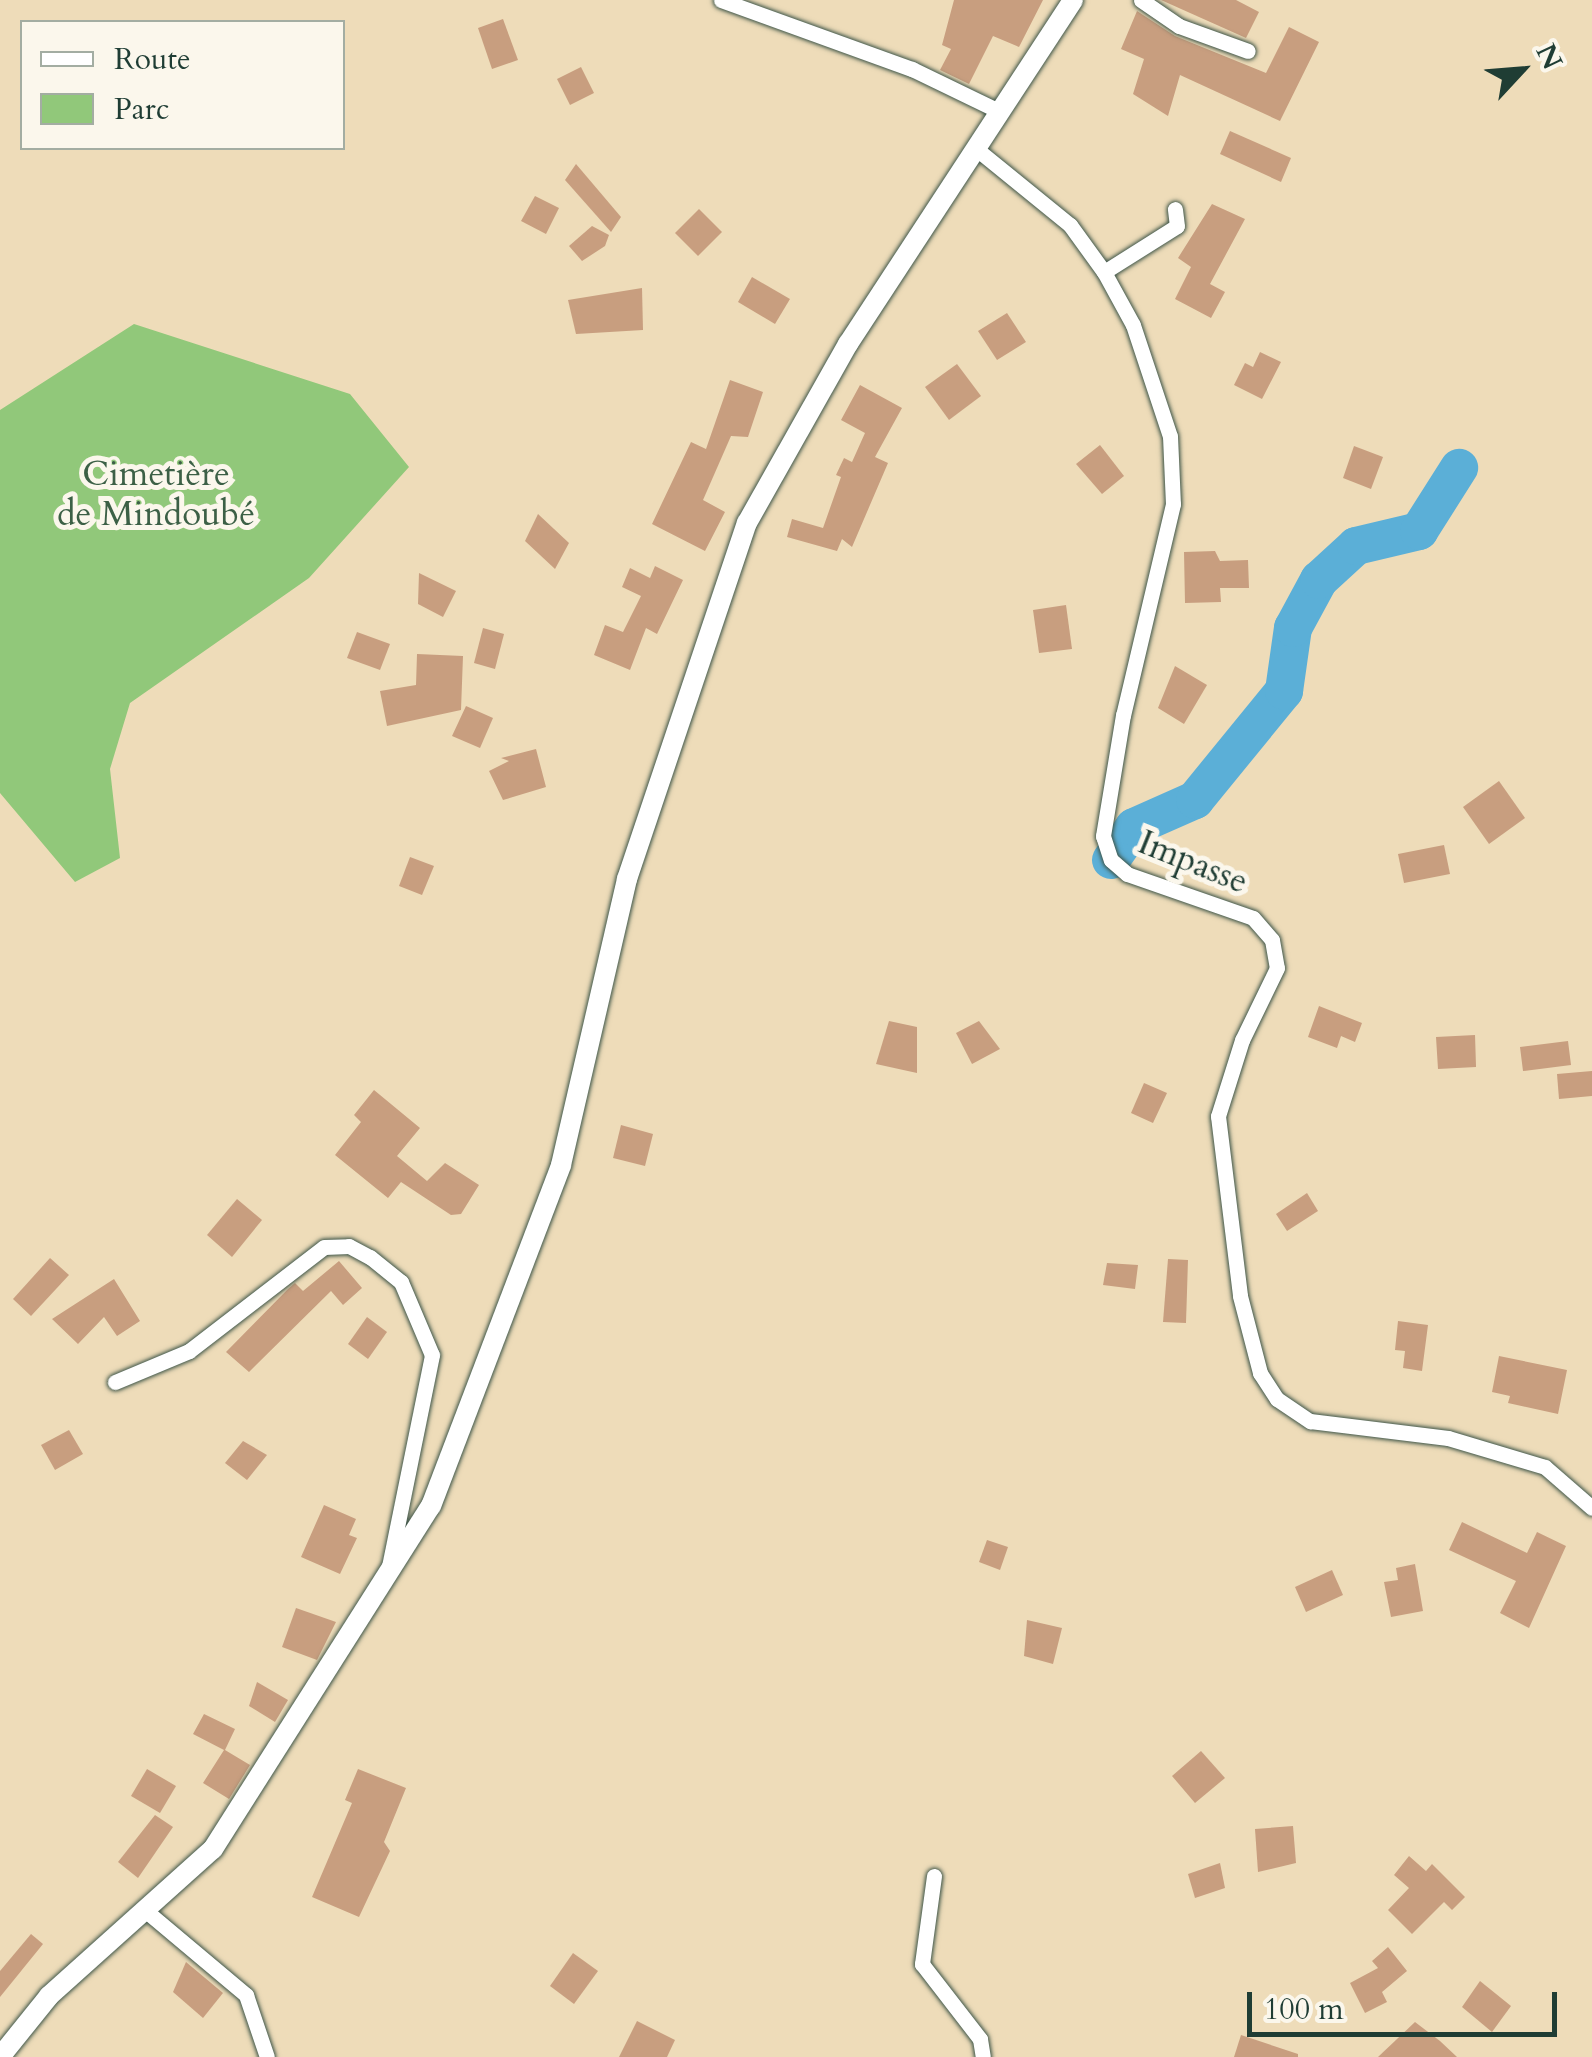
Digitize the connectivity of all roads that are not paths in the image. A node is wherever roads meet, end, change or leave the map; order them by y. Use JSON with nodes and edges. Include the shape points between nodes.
{"nodes":[{"id":1,"x":721,"y":0,"type":"edge"},
{"id":2,"x":1073,"y":0,"type":"edge"},
{"id":3,"x":1141,"y":0,"type":"edge"},
{"id":4,"x":1248,"y":51,"type":"dead end"},
{"id":5,"x":997,"y":110,"type":"junction"},
{"id":6,"x":974,"y":147,"type":"junction"},
{"id":7,"x":1176,"y":208,"type":"dead end"},
{"id":8,"x":1104,"y":272,"type":"junction"},
{"id":9,"x":115,"y":1382,"type":"dead end"},
{"id":10,"x":1592,"y":1508,"type":"edge"},
{"id":11,"x":387,"y":1574,"type":"junction"},
{"id":12,"x":934,"y":1876,"type":"dead end"},
{"id":13,"x":146,"y":1911,"type":"junction"},
{"id":14,"x":0,"y":2057,"type":"edge"},
{"id":15,"x":267,"y":2057,"type":"edge"},
{"id":16,"x":983,"y":2057,"type":"edge"}],
"edges":[{"from":1,"to":5,"type":"street","via":[[912,69]]},
{"from":2,"to":5,"type":"street"},
{"from":3,"to":4,"type":"street","via":[[1178,26]]},
{"from":5,"to":6,"type":"street"},
{"from":6,"to":8,"type":"street","name":"Impasse","via":[[1070,225]]},
{"from":6,"to":11,"type":"street","via":[[848,344],[747,523],[626,879],[560,1165],[448,1470]]},
{"from":7,"to":8,"type":"street","via":[[1176,226]]},
{"from":8,"to":10,"type":"street","name":"Impasse","via":[[1153,376],[1170,436],[1173,504],[1122,715],[1103,836],[1111,860],[1127,874],[1253,918],[1272,940],[1278,968],[1242,1040],[1218,1116],[1240,1296],[1260,1373],[1277,1400],[1310,1421],[1448,1438],[1546,1467]]},
{"from":9,"to":11,"type":"street","via":[[189,1352],[254,1295],[324,1248],[349,1246],[370,1256],[401,1282],[432,1355]]},
{"from":11,"to":13,"type":"street","via":[[214,1849]]},
{"from":12,"to":16,"type":"street","via":[[922,1964],[980,2039]]},
{"from":13,"to":14,"type":"street","via":[[49,1996]]},
{"from":13,"to":15,"type":"street","via":[[246,1996]]}]}
